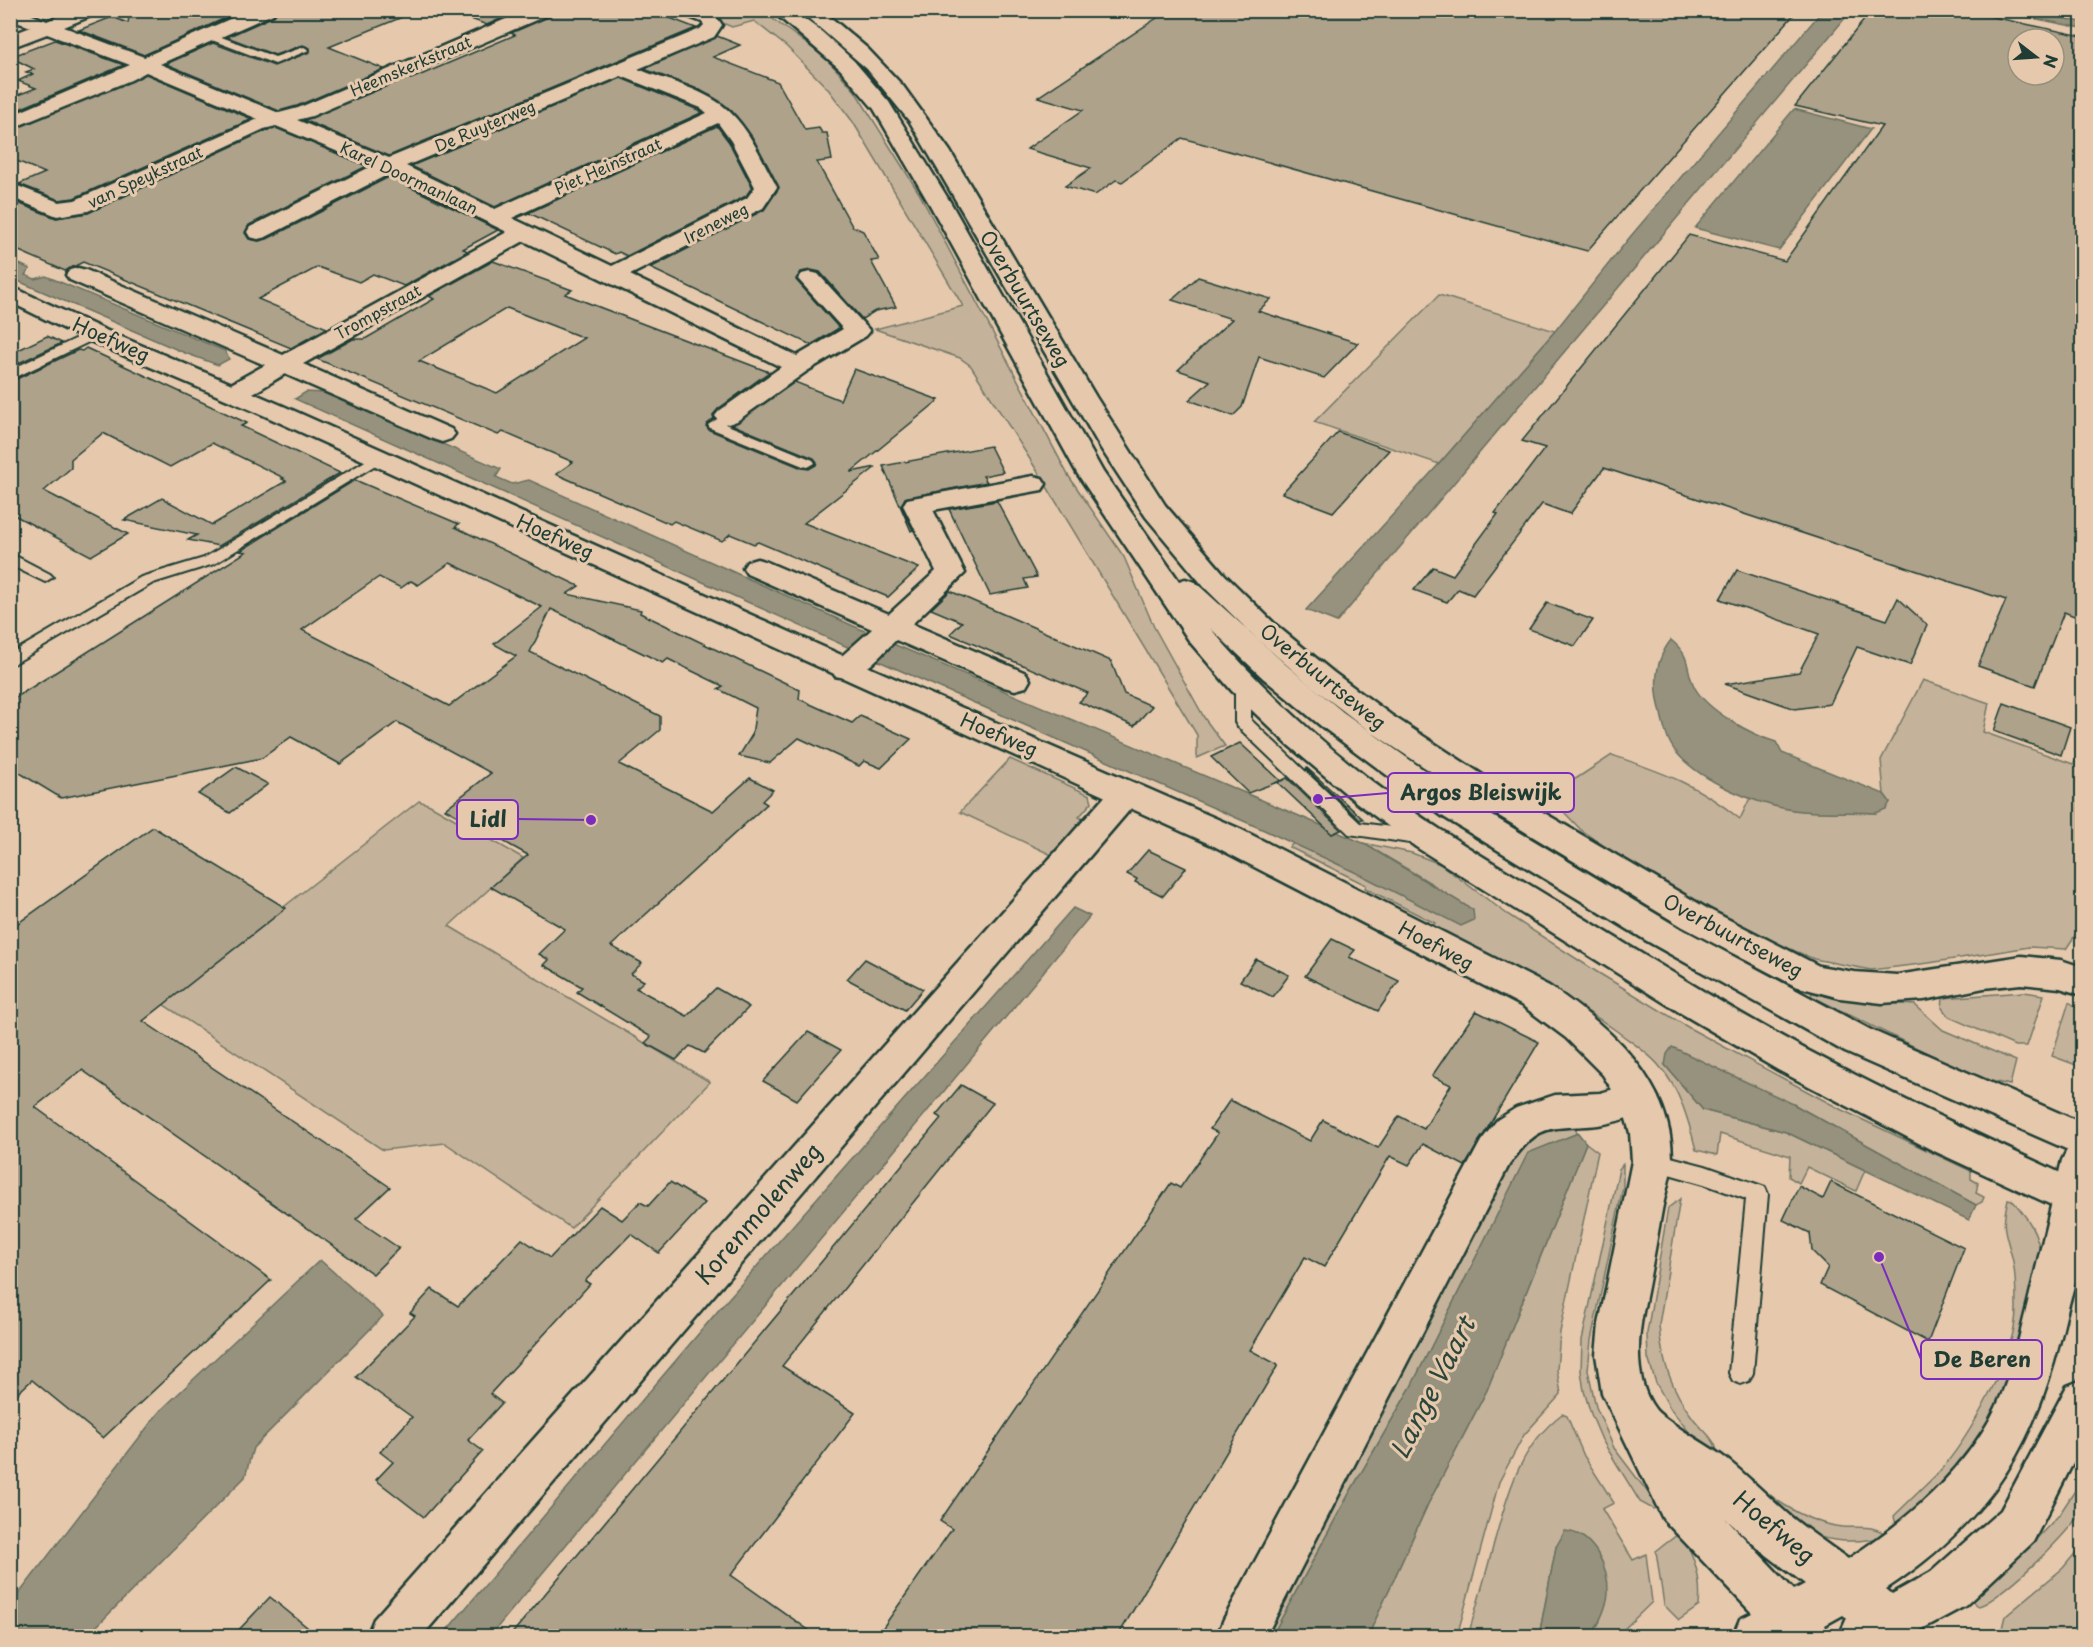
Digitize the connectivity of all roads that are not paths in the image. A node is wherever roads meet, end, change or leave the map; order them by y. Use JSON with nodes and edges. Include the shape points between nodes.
{"nodes":[{"id":1,"x":90,"y":10,"type":"edge"},
{"id":2,"x":267,"y":10,"type":"edge"},
{"id":3,"x":544,"y":10,"type":"edge"},
{"id":4,"x":687,"y":10,"type":"edge"},
{"id":5,"x":780,"y":10,"type":"edge"},
{"id":6,"x":808,"y":10,"type":"edge"},
{"id":7,"x":15,"y":12,"type":"edge"},
{"id":8,"x":49,"y":26,"type":"junction"},
{"id":9,"x":208,"y":35,"type":"junction"},
{"id":10,"x":10,"y":42,"type":"edge"},
{"id":11,"x":304,"y":50,"type":"dead end"},
{"id":12,"x":147,"y":65,"type":"junction"},
{"id":13,"x":621,"y":69,"type":"junction"},
{"id":14,"x":722,"y":114,"type":"junction"},
{"id":15,"x":277,"y":119,"type":"junction"},
{"id":16,"x":10,"y":123,"type":"edge"},
{"id":17,"x":388,"y":166,"type":"junction"},
{"id":18,"x":10,"y":189,"type":"edge"},
{"id":19,"x":494,"y":218,"type":"junction"},
{"id":20,"x":258,"y":232,"type":"dead end"},
{"id":21,"x":524,"y":232,"type":"junction"},
{"id":22,"x":78,"y":275,"type":"dead end"},
{"id":23,"x":612,"y":275,"type":"junction"},
{"id":24,"x":810,"y":279,"type":"dead end"},
{"id":25,"x":10,"y":293,"type":"edge"},
{"id":26,"x":94,"y":334,"type":"junction"},
{"id":27,"x":284,"y":364,"type":"junction"},
{"id":28,"x":798,"y":366,"type":"junction"},
{"id":29,"x":10,"y":376,"type":"edge"},
{"id":30,"x":233,"y":393,"type":"junction"},
{"id":31,"x":728,"y":416,"type":"joint"},
{"id":32,"x":442,"y":434,"type":"dead end"},
{"id":33,"x":377,"y":459,"type":"junction"},
{"id":34,"x":808,"y":463,"type":"dead end"},
{"id":35,"x":1034,"y":484,"type":"dead end"},
{"id":36,"x":1141,"y":545,"type":"junction"},
{"id":37,"x":10,"y":558,"type":"edge"},
{"id":38,"x":757,"y":568,"type":"dead end"},
{"id":39,"x":45,"y":577,"type":"dead end"},
{"id":40,"x":889,"y":631,"type":"junction"},
{"id":41,"x":10,"y":661,"type":"edge"},
{"id":42,"x":853,"y":663,"type":"junction"},
{"id":43,"x":1015,"y":680,"type":"dead end"},
{"id":44,"x":1127,"y":792,"type":"junction"},
{"id":45,"x":2082,"y":981,"type":"edge"},
{"id":46,"x":1639,"y":1098,"type":"junction"},
{"id":47,"x":2082,"y":1140,"type":"edge"},
{"id":48,"x":1652,"y":1161,"type":"junction"},
{"id":49,"x":2079,"y":1187,"type":"edge"},
{"id":50,"x":1741,"y":1373,"type":"dead end"},
{"id":51,"x":2082,"y":1401,"type":"edge"},
{"id":52,"x":1641,"y":1426,"type":"junction"},
{"id":53,"x":1847,"y":1587,"type":"junction"},
{"id":54,"x":1784,"y":1631,"type":"edge"},
{"id":55,"x":1885,"y":1632,"type":"edge"},
{"id":56,"x":391,"y":1636,"type":"edge"},
{"id":57,"x":1241,"y":1636,"type":"edge"}],
"edges":[{"from":1,"to":8,"type":"street"},
{"from":2,"to":9,"type":"street"},
{"from":3,"to":15,"type":"street","name":"Heemskerkstraat","via":[[305,112]]},
{"from":4,"to":13,"type":"street","name":"De Ruyterweg","via":[[710,18],[713,25],[707,33]]},
{"from":5,"to":36,"type":"street","name":"Overbuurtseweg","via":[[847,65],[882,106],[1090,473]]},
{"from":6,"to":45,"type":"street","name":"Overbuurtseweg","via":[[848,40],[909,105],[1122,461],[1166,524],[1214,581],[1332,689],[1452,774],[1716,931],[1812,978],[1870,988],[1920,987],[1988,972],[2033,968]]},
{"from":7,"to":8,"type":"street","name":"Karel Doormanlaan"},
{"from":8,"to":10,"type":"street"},
{"from":8,"to":12,"type":"street","name":"Karel Doormanlaan"},
{"from":9,"to":11,"type":"lane","via":[[275,61]]},
{"from":9,"to":12,"type":"street"},
{"from":12,"to":15,"type":"street","name":"Karel Doormanlaan"},
{"from":12,"to":16,"type":"street"},
{"from":13,"to":14,"type":"street","name":"Ireneweg","via":[[708,104]]},
{"from":13,"to":17,"type":"street","name":"De Ruyterweg"},
{"from":14,"to":19,"type":"street","name":"Piet Heinstraat"},
{"from":14,"to":23,"type":"street","name":"Ireneweg","via":[[733,125],[766,187],[764,194],[755,203]]},
{"from":15,"to":17,"type":"street","name":"Karel Doormanlaan"},
{"from":15,"to":18,"type":"street","name":"van Speykstraat","via":[[80,206],[57,209]]},
{"from":17,"to":19,"type":"street","name":"Karel Doormanlaan"},
{"from":17,"to":20,"type":"street","name":"De Ruyterweg"},
{"from":19,"to":21,"type":"street","name":"Karel Doormanlaan"},
{"from":21,"to":23,"type":"street","name":"Karel Doormanlaan"},
{"from":21,"to":27,"type":"street","name":"Trompstraat"},
{"from":22,"to":27,"type":"street"},
{"from":23,"to":28,"type":"street","name":"Karel Doormanlaan"},
{"from":24,"to":28,"type":"street","via":[[858,331]]},
{"from":25,"to":26,"type":"street","name":"Hoefweg"},
{"from":26,"to":29,"type":"lane"},
{"from":26,"to":30,"type":"street","name":"Hoefweg"},
{"from":27,"to":30,"type":"street","name":"Trompstraat"},
{"from":27,"to":32,"type":"street"},
{"from":28,"to":31,"type":"street"},
{"from":30,"to":33,"type":"street","name":"Hoefweg"},
{"from":31,"to":34,"type":"lane","via":[[715,425]]},
{"from":33,"to":41,"type":"lane","via":[[209,561],[147,580]]},
{"from":33,"to":42,"type":"street","name":"Hoefweg"},
{"from":35,"to":40,"type":"street","via":[[917,505],[951,573]]},
{"from":36,"to":47,"type":"street","name":"Overbuurtseweg","via":[[1332,719],[1454,808],[1659,932],[1858,1041]]},
{"from":36,"to":49,"type":"street","name":"Overbuurtseweg","via":[[1200,635],[1243,684],[1367,794],[1428,838],[1791,1059],[1946,1138]]},
{"from":37,"to":39,"type":"lane"},
{"from":38,"to":40,"type":"street"},
{"from":40,"to":42,"type":"street"},
{"from":40,"to":43,"type":"street"},
{"from":42,"to":44,"type":"street","name":"Hoefweg","via":[[994,741]]},
{"from":44,"to":46,"type":"street","name":"Hoefweg","via":[[1226,837],[1536,996],[1568,1017],[1609,1054]]},
{"from":44,"to":56,"type":"street","name":"Korenmolenweg"},
{"from":46,"to":48,"type":"street","name":"Hoefweg","via":[[1652,1138]]},
{"from":46,"to":57,"type":"street","via":[[1600,1109],[1555,1111],[1530,1119],[1511,1131],[1495,1153]]},
{"from":48,"to":50,"type":"lane","via":[[1757,1194]]},
{"from":48,"to":52,"type":"street","name":"Hoefweg","via":[[1617,1355],[1624,1393]]},
{"from":49,"to":53,"type":"street","via":[[2034,1363],[2000,1445],[1972,1485],[1933,1525]]},
{"from":51,"to":55,"type":"street","via":[[2017,1526],[1948,1589]]},
{"from":52,"to":53,"type":"street","name":"Hoefweg","via":[[1710,1474],[1776,1534]]},
{"from":52,"to":54,"type":"street","name":"Hoefweg","via":[[1679,1503]]},
{"from":53,"to":54,"type":"street"},
{"from":53,"to":55,"type":"street","name":"Hoefweg"}]}
